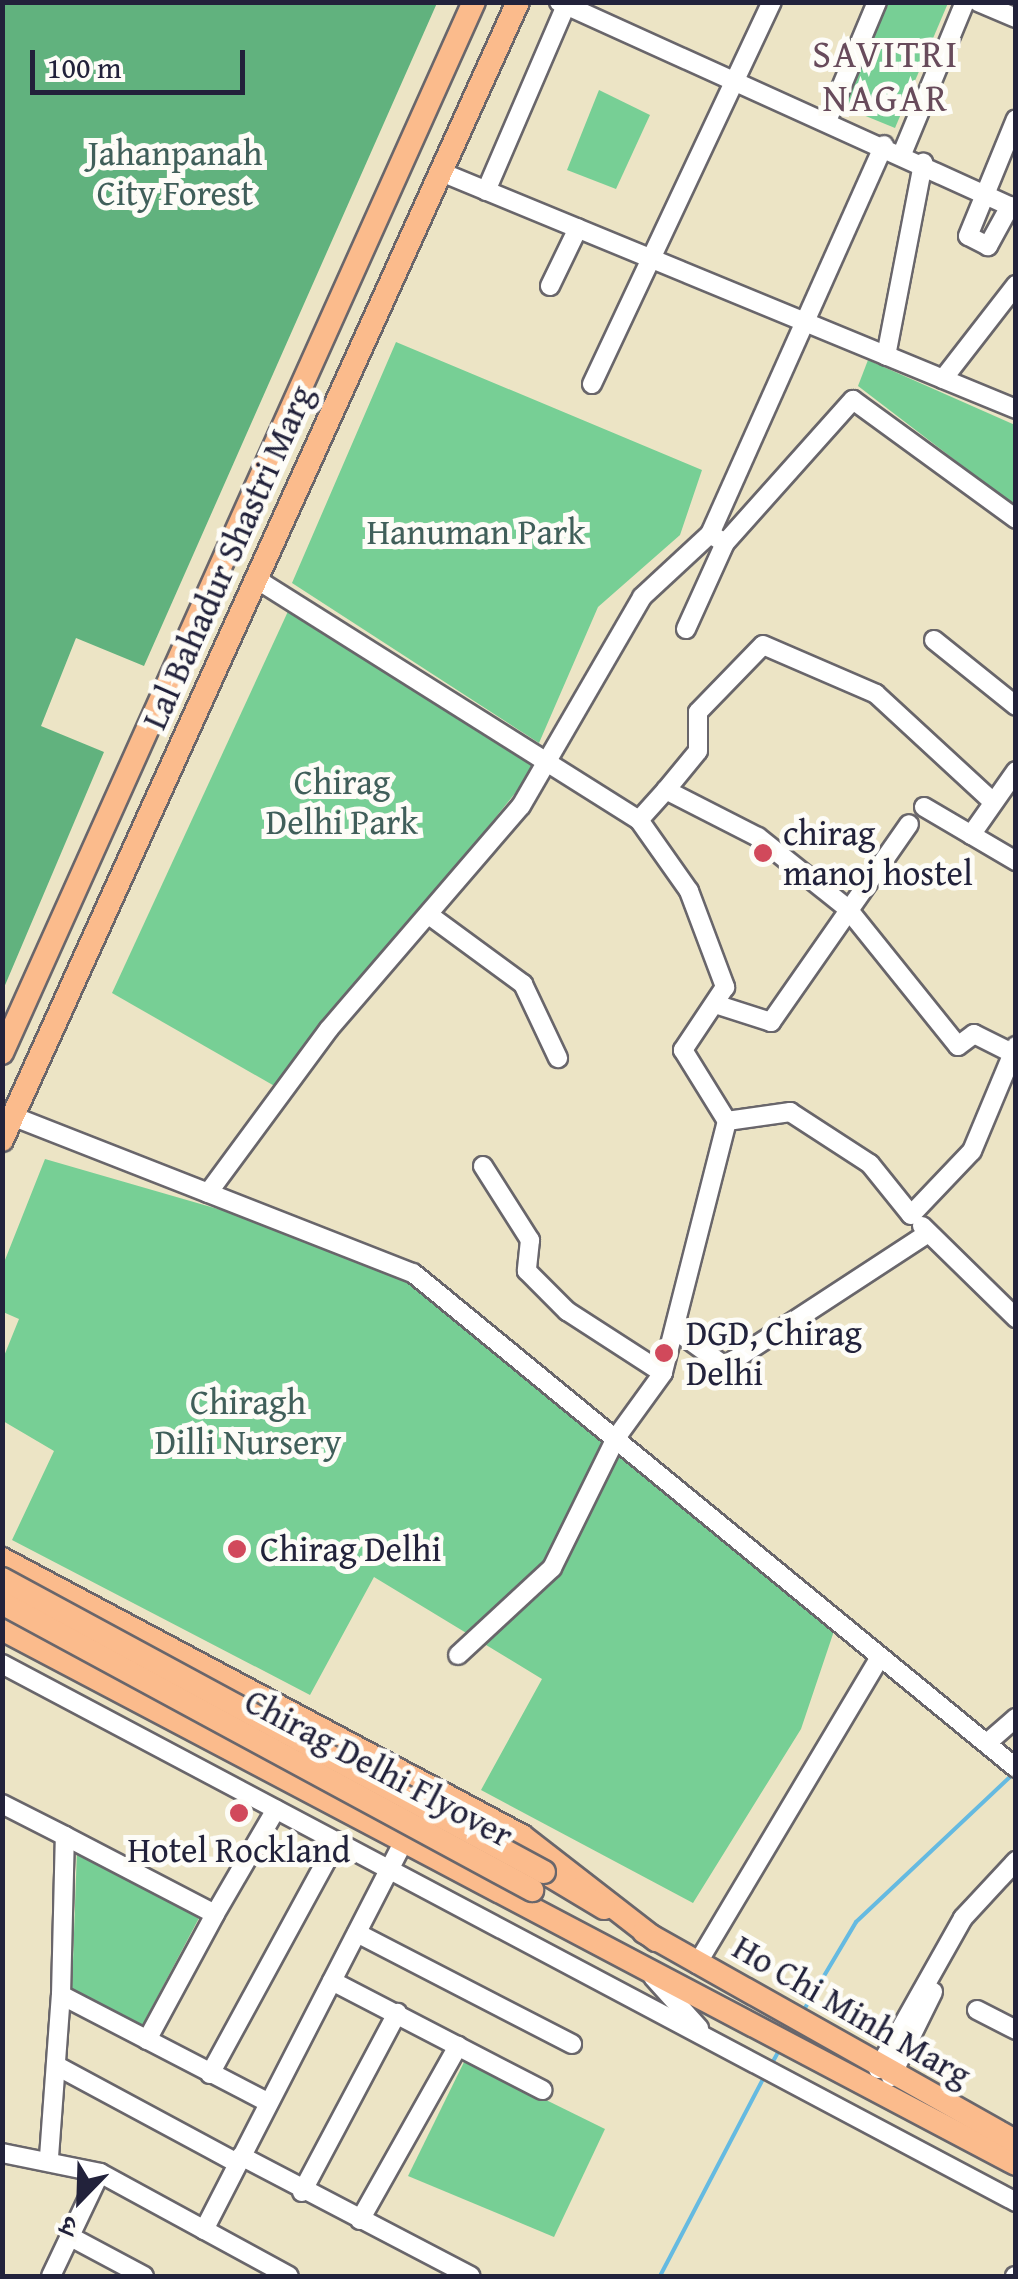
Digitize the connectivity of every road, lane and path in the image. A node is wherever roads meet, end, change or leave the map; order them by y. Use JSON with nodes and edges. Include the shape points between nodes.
{"nodes":[{"id":1,"x":474,"y":2,"type":"edge"},
{"id":2,"x":518,"y":2,"type":"edge"},
{"id":3,"x":772,"y":2,"type":"edge"},
{"id":4,"x":876,"y":2,"type":"edge"},
{"id":5,"x":964,"y":2,"type":"edge"},
{"id":6,"x":978,"y":2,"type":"edge"},
{"id":7,"x":562,"y":4,"type":"edge"},
{"id":8,"x":1016,"y":18,"type":"edge"},
{"id":9,"x":738,"y":83,"type":"junction"},
{"id":10,"x":1016,"y":119,"type":"edge"},
{"id":11,"x":827,"y":121,"type":"junction"},
{"id":12,"x":884,"y":145,"type":"junction"},
{"id":13,"x":902,"y":154,"type":"junction"},
{"id":14,"x":923,"y":163,"type":"junction"},
{"id":15,"x":441,"y":172,"type":"junction"},
{"id":16,"x":486,"y":190,"type":"junction"},
{"id":17,"x":984,"y":193,"type":"junction"},
{"id":18,"x":1012,"y":208,"type":"edge"},
{"id":19,"x":578,"y":228,"type":"junction"},
{"id":20,"x":653,"y":258,"type":"junction"},
{"id":21,"x":1016,"y":285,"type":"edge"},
{"id":22,"x":550,"y":286,"type":"dead end"},
{"id":23,"x":800,"y":321,"type":"junction"},
{"id":24,"x":886,"y":356,"type":"junction"},
{"id":25,"x":943,"y":380,"type":"junction"},
{"id":26,"x":592,"y":384,"type":"dead end"},
{"id":27,"x":1016,"y":409,"type":"edge"},
{"id":28,"x":1016,"y":518,"type":"edge"},
{"id":29,"x":718,"y":538,"type":"junction"},
{"id":30,"x":256,"y":579,"type":"junction"},
{"id":31,"x":686,"y":629,"type":"dead end"},
{"id":32,"x":934,"y":640,"type":"dead end"},
{"id":33,"x":1016,"y":706,"type":"edge"},
{"id":34,"x":548,"y":763,"type":"junction"},
{"id":35,"x":1016,"y":771,"type":"edge"},
{"id":36,"x":666,"y":790,"type":"junction"},
{"id":37,"x":992,"y":801,"type":"junction"},
{"id":38,"x":924,"y":807,"type":"dead end"},
{"id":39,"x":639,"y":820,"type":"junction"},
{"id":40,"x":909,"y":824,"type":"dead end"},
{"id":41,"x":971,"y":835,"type":"junction"},
{"id":42,"x":1016,"y":861,"type":"edge"},
{"id":43,"x":847,"y":908,"type":"junction"},
{"id":44,"x":429,"y":914,"type":"junction"},
{"id":45,"x":714,"y":1004,"type":"junction"},
{"id":46,"x":1015,"y":1050,"type":"edge"},
{"id":47,"x":2,"y":1053,"type":"edge"},
{"id":48,"x":558,"y":1058,"type":"dead end"},
{"id":49,"x":12,"y":1116,"type":"junction"},
{"id":50,"x":727,"y":1121,"type":"junction"},
{"id":51,"x":2,"y":1140,"type":"edge"},
{"id":52,"x":483,"y":1166,"type":"dead end"},
{"id":53,"x":208,"y":1193,"type":"junction"},
{"id":54,"x":911,"y":1215,"type":"junction"},
{"id":55,"x":928,"y":1232,"type":"junction"},
{"id":56,"x":1016,"y":1318,"type":"edge"},
{"id":57,"x":674,"y":1330,"type":"junction"},
{"id":58,"x":663,"y":1373,"type":"junction"},
{"id":59,"x":616,"y":1438,"type":"junction"},
{"id":60,"x":2,"y":1559,"type":"edge"},
{"id":61,"x":2,"y":1579,"type":"edge"},
{"id":62,"x":2,"y":1604,"type":"edge"},
{"id":63,"x":2,"y":1629,"type":"edge"},
{"id":64,"x":458,"y":1655,"type":"dead end"},
{"id":65,"x":879,"y":1659,"type":"junction"},
{"id":66,"x":2,"y":1664,"type":"edge"},
{"id":67,"x":236,"y":1685,"type":"junction"},
{"id":68,"x":1016,"y":1718,"type":"edge"},
{"id":69,"x":207,"y":1739,"type":"junction"},
{"id":70,"x":993,"y":1748,"type":"junction"},
{"id":71,"x":1016,"y":1768,"type":"edge"},
{"id":72,"x":2,"y":1804,"type":"edge"},
{"id":73,"x":276,"y":1809,"type":"junction"},
{"id":74,"x":65,"y":1836,"type":"junction"},
{"id":75,"x":337,"y":1840,"type":"junction"},
{"id":76,"x":403,"y":1842,"type":"junction"},
{"id":77,"x":1016,"y":1860,"type":"edge"},
{"id":78,"x":390,"y":1869,"type":"junction"},
{"id":79,"x":1016,"y":1874,"type":"edge"},
{"id":80,"x":538,"y":1881,"type":"junction"},
{"id":81,"x":215,"y":1914,"type":"junction"},
{"id":82,"x":357,"y":1933,"type":"junction"},
{"id":83,"x":656,"y":1940,"type":"junction"},
{"id":84,"x":698,"y":1964,"type":"junction"},
{"id":85,"x":645,"y":1969,"type":"junction"},
{"id":86,"x":332,"y":1981,"type":"junction"},
{"id":87,"x":61,"y":1995,"type":"junction"},
{"id":88,"x":717,"y":2004,"type":"junction"},
{"id":89,"x":977,"y":2010,"type":"dead end"},
{"id":90,"x":397,"y":2014,"type":"junction"},
{"id":91,"x":1016,"y":2030,"type":"edge"},
{"id":92,"x":706,"y":2036,"type":"junction"},
{"id":93,"x":148,"y":2040,"type":"junction"},
{"id":94,"x":572,"y":2044,"type":"dead end"},
{"id":95,"x":458,"y":2046,"type":"junction"},
{"id":96,"x":57,"y":2066,"type":"junction"},
{"id":97,"x":210,"y":2074,"type":"junction"},
{"id":98,"x":879,"y":2077,"type":"junction"},
{"id":99,"x":542,"y":2090,"type":"dead end"},
{"id":100,"x":268,"y":2103,"type":"junction"},
{"id":101,"x":1016,"y":2142,"type":"edge"},
{"id":102,"x":2,"y":2153,"type":"edge"},
{"id":103,"x":49,"y":2158,"type":"junction"},
{"id":104,"x":239,"y":2159,"type":"junction"},
{"id":105,"x":1016,"y":2164,"type":"edge"},
{"id":106,"x":100,"y":2174,"type":"junction"},
{"id":107,"x":302,"y":2192,"type":"junction"},
{"id":108,"x":1016,"y":2202,"type":"edge"},
{"id":109,"x":360,"y":2220,"type":"junction"},
{"id":110,"x":204,"y":2230,"type":"junction"},
{"id":111,"x":69,"y":2236,"type":"junction"},
{"id":112,"x":51,"y":2276,"type":"edge"},
{"id":113,"x":144,"y":2276,"type":"edge"},
{"id":114,"x":289,"y":2276,"type":"edge"},
{"id":115,"x":471,"y":2276,"type":"edge"}],
"edges":[{"from":1,"to":47,"type":"main road","name":"Lal Bahadur Shastri Marg"},
{"from":2,"to":15,"type":"main road","name":"Lal Bahadur Shastri Marg"},
{"from":3,"to":9,"type":"street"},
{"from":4,"to":11,"type":"street"},
{"from":5,"to":13,"type":"street"},
{"from":6,"to":8,"type":"street"},
{"from":7,"to":9,"type":"street"},
{"from":7,"to":16,"type":"street"},
{"from":9,"to":11,"type":"street"},
{"from":9,"to":20,"type":"street"},
{"from":10,"to":17,"type":"street"},
{"from":11,"to":12,"type":"street"},
{"from":12,"to":13,"type":"street"},
{"from":12,"to":23,"type":"street"},
{"from":13,"to":14,"type":"street"},
{"from":14,"to":17,"type":"street"},
{"from":14,"to":24,"type":"street"},
{"from":15,"to":16,"type":"street"},
{"from":15,"to":30,"type":"main road","name":"Lal Bahadur Shastri Marg"},
{"from":16,"to":19,"type":"street"},
{"from":17,"to":18,"type":"street"},
{"from":17,"to":18,"type":"street","via":[[968,236],[988,246]]},
{"from":19,"to":20,"type":"street"},
{"from":19,"to":22,"type":"street"},
{"from":20,"to":23,"type":"street"},
{"from":20,"to":26,"type":"street"},
{"from":21,"to":25,"type":"street"},
{"from":23,"to":24,"type":"street"},
{"from":23,"to":29,"type":"street"},
{"from":24,"to":25,"type":"street"},
{"from":25,"to":27,"type":"street"},
{"from":28,"to":29,"type":"street","via":[[854,400]]},
{"from":29,"to":31,"type":"street"},
{"from":29,"to":34,"type":"street","via":[[642,597]]},
{"from":30,"to":34,"type":"street"},
{"from":30,"to":49,"type":"main road","name":"Lal Bahadur Shastri Marg"},
{"from":32,"to":33,"type":"street"},
{"from":34,"to":39,"type":"street"},
{"from":34,"to":44,"type":"street"},
{"from":35,"to":37,"type":"street"},
{"from":36,"to":37,"type":"street","via":[[698,752],[698,712],[762,645],[876,694]]},
{"from":36,"to":39,"type":"street"},
{"from":36,"to":43,"type":"street","via":[[758,836]]},
{"from":37,"to":41,"type":"street"},
{"from":38,"to":41,"type":"street"},
{"from":39,"to":45,"type":"street","via":[[689,892],[725,987]]},
{"from":40,"to":43,"type":"street"},
{"from":41,"to":42,"type":"street"},
{"from":43,"to":45,"type":"street","via":[[771,1022]]},
{"from":43,"to":46,"type":"street","via":[[958,1046],[974,1034]]},
{"from":44,"to":48,"type":"street","via":[[523,984]]},
{"from":44,"to":53,"type":"street","via":[[328,1030]]},
{"from":45,"to":50,"type":"street","via":[[682,1050]]},
{"from":46,"to":54,"type":"street","via":[[972,1151]]},
{"from":49,"to":51,"type":"main road","name":"Lal Bahadur Shastri Marg"},
{"from":49,"to":53,"type":"street"},
{"from":50,"to":54,"type":"street","via":[[790,1112],[870,1164]]},
{"from":50,"to":57,"type":"street","via":[[670,1319]]},
{"from":52,"to":58,"type":"street","via":[[530,1240],[527,1272],[567,1311]]},
{"from":53,"to":59,"type":"street","via":[[413,1273]]},
{"from":54,"to":55,"type":"street"},
{"from":55,"to":56,"type":"street"},
{"from":55,"to":57,"type":"street","via":[[726,1366]]},
{"from":57,"to":58,"type":"street"},
{"from":58,"to":59,"type":"street"},
{"from":59,"to":64,"type":"street","via":[[552,1568]]},
{"from":59,"to":65,"type":"street"},
{"from":60,"to":67,"type":"main road"},
{"from":61,"to":80,"type":"main road","name":"Chirag Delhi Flyover","bridge":true},
{"from":62,"to":80,"type":"main road","name":"Chirag Delhi Flyover","bridge":true},
{"from":63,"to":69,"type":"main road"},
{"from":65,"to":70,"type":"street"},
{"from":65,"to":84,"type":"street"},
{"from":66,"to":73,"type":"street"},
{"from":67,"to":69,"type":"main road"},
{"from":67,"to":83,"type":"main road","via":[[522,1836]]},
{"from":68,"to":70,"type":"street"},
{"from":69,"to":76,"type":"main road"},
{"from":70,"to":71,"type":"street"},
{"from":72,"to":74,"type":"street"},
{"from":73,"to":75,"type":"street"},
{"from":73,"to":81,"type":"street"},
{"from":74,"to":81,"type":"street"},
{"from":74,"to":87,"type":"street"},
{"from":75,"to":78,"type":"street"},
{"from":75,"to":97,"type":"street"},
{"from":76,"to":78,"type":"street"},
{"from":76,"to":85,"type":"main road"},
{"from":77,"to":98,"type":"street","via":[[962,1918]]},
{"from":78,"to":82,"type":"street"},
{"from":78,"to":92,"type":"street"},
{"from":79,"to":98,"type":"street","via":[[973,1917]]},
{"from":80,"to":83,"type":"main road","name":"Chirag Delhi Flyover"},
{"from":80,"to":88,"type":"main road","name":"Chirag Delhi Flyover"},
{"from":81,"to":93,"type":"street"},
{"from":82,"to":86,"type":"street"},
{"from":82,"to":94,"type":"street"},
{"from":83,"to":84,"type":"main road","name":"Ho Chi Minh Marg"},
{"from":84,"to":98,"type":"main road","name":"Ho Chi Minh Marg"},
{"from":85,"to":88,"type":"main road"},
{"from":85,"to":92,"type":"street"},
{"from":86,"to":90,"type":"street"},
{"from":86,"to":100,"type":"street"},
{"from":87,"to":93,"type":"street"},
{"from":87,"to":96,"type":"street"},
{"from":88,"to":98,"type":"main road","name":"Ho Chi Minh Marg"},
{"from":89,"to":91,"type":"street"},
{"from":90,"to":95,"type":"street"},
{"from":90,"to":107,"type":"street"},
{"from":92,"to":108,"type":"street"},
{"from":93,"to":97,"type":"street"},
{"from":95,"to":99,"type":"street"},
{"from":95,"to":109,"type":"street"},
{"from":96,"to":103,"type":"street"},
{"from":96,"to":104,"type":"street"},
{"from":97,"to":100,"type":"street"},
{"from":98,"to":101,"type":"main road","name":"Ho Chi Minh Marg"},
{"from":98,"to":105,"type":"main road","name":"Ho Chi Minh Marg"},
{"from":100,"to":104,"type":"street"},
{"from":102,"to":103,"type":"street"},
{"from":103,"to":106,"type":"street"},
{"from":104,"to":107,"type":"street"},
{"from":104,"to":110,"type":"street"},
{"from":106,"to":110,"type":"street"},
{"from":106,"to":111,"type":"street"},
{"from":107,"to":109,"type":"street"},
{"from":109,"to":115,"type":"street"},
{"from":110,"to":114,"type":"street"},
{"from":111,"to":112,"type":"street"},
{"from":111,"to":113,"type":"street"}]}
